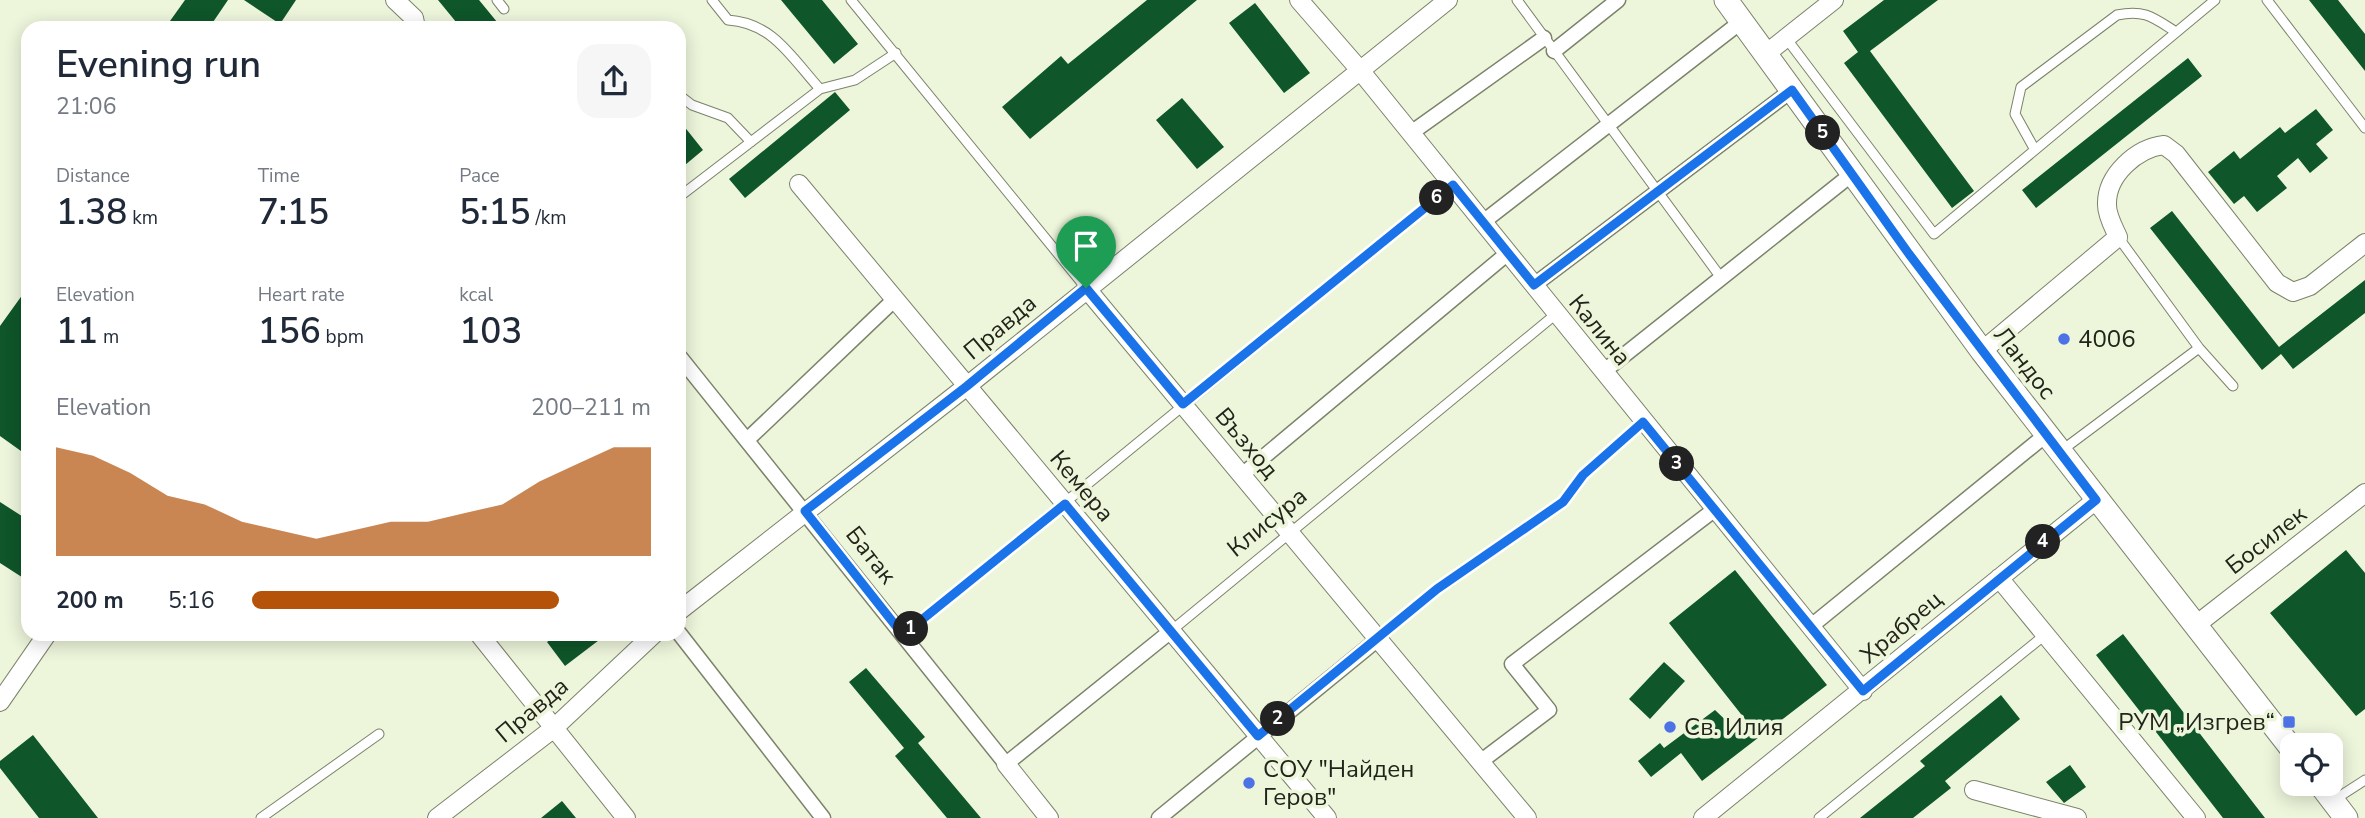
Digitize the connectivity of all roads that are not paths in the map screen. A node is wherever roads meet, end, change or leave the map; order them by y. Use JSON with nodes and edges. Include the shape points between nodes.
{"nodes":[{"id":1,"x":395,"y":0,"type":"edge"},
{"id":2,"x":497,"y":0,"type":"edge"},
{"id":3,"x":712,"y":0,"type":"edge"},
{"id":4,"x":851,"y":0,"type":"edge"},
{"id":5,"x":1299,"y":0,"type":"edge"},
{"id":6,"x":1448,"y":0,"type":"edge"},
{"id":7,"x":1517,"y":0,"type":"edge"},
{"id":8,"x":1618,"y":0,"type":"edge"},
{"id":9,"x":1726,"y":0,"type":"edge"},
{"id":10,"x":1834,"y":0,"type":"edge"},
{"id":11,"x":2215,"y":0,"type":"edge"},
{"id":12,"x":2267,"y":0,"type":"edge"},
{"id":13,"x":504,"y":9,"type":"dead end"},
{"id":14,"x":413,"y":21,"type":"edge"},
{"id":15,"x":1742,"y":21,"type":"junction"},
{"id":16,"x":2176,"y":32,"type":"junction"},
{"id":17,"x":1544,"y":38,"type":"junction"},
{"id":18,"x":1786,"y":38,"type":"junction"},
{"id":19,"x":1554,"y":51,"type":"junction"},
{"id":20,"x":896,"y":52,"type":"junction"},
{"id":21,"x":1767,"y":53,"type":"junction"},
{"id":22,"x":1359,"y":69,"type":"junction"},
{"id":23,"x":820,"y":89,"type":"junction"},
{"id":24,"x":1792,"y":90,"type":"junction"},
{"id":25,"x":686,"y":100,"type":"edge"},
{"id":26,"x":1608,"y":125,"type":"junction"},
{"id":27,"x":2365,"y":128,"type":"edge"},
{"id":28,"x":1411,"y":133,"type":"junction"},
{"id":29,"x":751,"y":142,"type":"junction"},
{"id":30,"x":2035,"y":150,"type":"junction"},
{"id":31,"x":1852,"y":174,"type":"junction"},
{"id":32,"x":799,"y":184,"type":"dead end"},
{"id":33,"x":1453,"y":185,"type":"junction"},
{"id":34,"x":686,"y":192,"type":"edge"},
{"id":35,"x":1657,"y":192,"type":"junction"},
{"id":36,"x":1483,"y":222,"type":"junction"},
{"id":37,"x":2118,"y":237,"type":"junction"},
{"id":38,"x":2365,"y":243,"type":"edge"},
{"id":39,"x":1508,"y":253,"type":"junction"},
{"id":40,"x":1722,"y":279,"type":"junction"},
{"id":41,"x":1534,"y":285,"type":"junction"},
{"id":42,"x":1086,"y":288,"type":"junction"},
{"id":43,"x":895,"y":299,"type":"junction"},
{"id":44,"x":1556,"y":314,"type":"junction"},
{"id":45,"x":2199,"y":348,"type":"junction"},
{"id":46,"x":1982,"y":351,"type":"junction"},
{"id":47,"x":686,"y":365,"type":"edge"},
{"id":48,"x":1603,"y":372,"type":"junction"},
{"id":49,"x":967,"y":386,"type":"junction"},
{"id":50,"x":2233,"y":386,"type":"dead end"},
{"id":51,"x":1183,"y":404,"type":"junction"},
{"id":52,"x":1643,"y":422,"type":"junction"},
{"id":53,"x":747,"y":440,"type":"junction"},
{"id":54,"x":2053,"y":443,"type":"junction"},
{"id":55,"x":1242,"y":475,"type":"junction"},
{"id":56,"x":2365,"y":493,"type":"edge"},
{"id":57,"x":2096,"y":500,"type":"junction"},
{"id":58,"x":1065,"y":504,"type":"junction"},
{"id":59,"x":1714,"y":510,"type":"junction"},
{"id":60,"x":805,"y":511,"type":"junction"},
{"id":61,"x":1290,"y":533,"type":"junction"},
{"id":62,"x":1999,"y":578,"type":"junction"},
{"id":63,"x":686,"y":605,"type":"edge"},
{"id":64,"x":2196,"y":625,"type":"junction"},
{"id":65,"x":1810,"y":626,"type":"junction"},
{"id":66,"x":1171,"y":631,"type":"junction"},
{"id":67,"x":2046,"y":634,"type":"junction"},
{"id":68,"x":903,"y":635,"type":"junction"},
{"id":69,"x":1378,"y":639,"type":"junction"},
{"id":70,"x":42,"y":641,"type":"edge"},
{"id":71,"x":485,"y":641,"type":"edge"},
{"id":72,"x":647,"y":641,"type":"edge"},
{"id":73,"x":685,"y":641,"type":"edge"},
{"id":74,"x":1863,"y":691,"type":"junction"},
{"id":75,"x":0,"y":702,"type":"edge"},
{"id":76,"x":554,"y":728,"type":"junction"},
{"id":77,"x":379,"y":734,"type":"dead end"},
{"id":78,"x":2280,"y":734,"type":"edge"},
{"id":79,"x":1258,"y":736,"type":"junction"},
{"id":80,"x":1480,"y":762,"type":"junction"},
{"id":81,"x":1006,"y":764,"type":"junction"},
{"id":82,"x":2365,"y":780,"type":"edge"},
{"id":83,"x":1974,"y":790,"type":"dead end"},
{"id":84,"x":2333,"y":801,"type":"edge"},
{"id":85,"x":261,"y":818,"type":"edge"},
{"id":86,"x":437,"y":818,"type":"edge"},
{"id":87,"x":626,"y":818,"type":"edge"},
{"id":88,"x":823,"y":818,"type":"edge"},
{"id":89,"x":1049,"y":818,"type":"edge"},
{"id":90,"x":1159,"y":818,"type":"edge"},
{"id":91,"x":1326,"y":818,"type":"edge"},
{"id":92,"x":1527,"y":818,"type":"edge"},
{"id":93,"x":1703,"y":818,"type":"edge"},
{"id":94,"x":1819,"y":818,"type":"edge"},
{"id":95,"x":2077,"y":818,"type":"edge"},
{"id":96,"x":2196,"y":818,"type":"edge"}],
"edges":[{"from":1,"to":14,"type":"street"},
{"from":2,"to":13,"type":"lane"},
{"from":3,"to":23,"type":"lane","via":[[728,20],[747,21],[767,30]]},
{"from":4,"to":20,"type":"lane","name":"Възход"},
{"from":5,"to":22,"type":"street","name":"Калина"},
{"from":6,"to":22,"type":"street","name":"Правда"},
{"from":7,"to":17,"type":"lane"},
{"from":8,"to":19,"type":"street"},
{"from":9,"to":15,"type":"street","name":"Ландос"},
{"from":10,"to":18,"type":"street"},
{"from":11,"to":16,"type":"lane"},
{"from":12,"to":27,"type":"lane"},
{"from":15,"to":21,"type":"street","name":"Ландос"},
{"from":15,"to":26,"type":"street"},
{"from":16,"to":30,"type":"lane"},
{"from":16,"to":30,"type":"lane","via":[[2150,15],[2134,11],[2117,15],[2021,87],[2015,114]]},
{"from":17,"to":19,"type":"lane"},
{"from":17,"to":28,"type":"street"},
{"from":18,"to":21,"type":"street"},
{"from":18,"to":30,"type":"lane","via":[[1934,234]]},
{"from":19,"to":26,"type":"lane"},
{"from":20,"to":23,"type":"lane","via":[[855,80]]},
{"from":20,"to":42,"type":"lane","name":"Възход"},
{"from":21,"to":24,"type":"street","name":"Ландос"},
{"from":22,"to":28,"type":"street","name":"Калина"},
{"from":22,"to":42,"type":"street","name":"Правда"},
{"from":23,"to":29,"type":"lane"},
{"from":24,"to":31,"type":"street","name":"Ландос"},
{"from":24,"to":35,"type":"street"},
{"from":25,"to":29,"type":"lane","via":[[728,118]]},
{"from":26,"to":35,"type":"lane"},
{"from":26,"to":36,"type":"street"},
{"from":28,"to":33,"type":"street","name":"Калина"},
{"from":29,"to":34,"type":"lane"},
{"from":31,"to":40,"type":"street"},
{"from":31,"to":46,"type":"street","name":"Ландос"},
{"from":32,"to":43,"type":"street","name":"Кемера"},
{"from":33,"to":36,"type":"street","name":"Калина"},
{"from":33,"to":51,"type":"lane"},
{"from":35,"to":40,"type":"lane"},
{"from":35,"to":41,"type":"street"},
{"from":36,"to":39,"type":"street","name":"Калина"},
{"from":37,"to":38,"type":"street","via":[[2107,205],[2112,185],[2124,165],[2147,147],[2164,145],[2195,176],[2277,283],[2293,292],[2310,286]]},
{"from":37,"to":45,"type":"lane"},
{"from":37,"to":46,"type":"street"},
{"from":39,"to":41,"type":"street","name":"Калина"},
{"from":39,"to":55,"type":"street"},
{"from":40,"to":48,"type":"street"},
{"from":41,"to":44,"type":"street","name":"Калина"},
{"from":42,"to":49,"type":"street","name":"Правда"},
{"from":42,"to":51,"type":"street","name":"Възход"},
{"from":43,"to":49,"type":"street","name":"Кемера"},
{"from":43,"to":53,"type":"street"},
{"from":44,"to":48,"type":"street","name":"Калина"},
{"from":44,"to":61,"type":"lane","name":"Клисура"},
{"from":45,"to":50,"type":"lane"},
{"from":45,"to":54,"type":"lane"},
{"from":46,"to":54,"type":"street","name":"Ландос"},
{"from":47,"to":53,"type":"street","name":"Батак"},
{"from":48,"to":52,"type":"street","name":"Калина"},
{"from":49,"to":58,"type":"street","name":"Кемера"},
{"from":49,"to":60,"type":"street","name":"Правда"},
{"from":51,"to":55,"type":"street","name":"Възход"},
{"from":51,"to":58,"type":"lane"},
{"from":52,"to":59,"type":"street","name":"Калина"},
{"from":52,"to":69,"type":"lane","via":[[1583,475],[1563,502],[1437,589]]},
{"from":53,"to":60,"type":"street","name":"Батак"},
{"from":54,"to":57,"type":"street","name":"Ландос"},
{"from":54,"to":65,"type":"street"},
{"from":55,"to":61,"type":"street","name":"Възход"},
{"from":56,"to":64,"type":"street","name":"Босилек"},
{"from":57,"to":62,"type":"street","name":"Храбрец"},
{"from":57,"to":64,"type":"street","name":"Ландос"},
{"from":58,"to":66,"type":"street","name":"Кемера"},
{"from":58,"to":68,"type":"lane"},
{"from":59,"to":65,"type":"street","name":"Калина"},
{"from":59,"to":80,"type":"street","via":[[1512,663],[1549,710]]},
{"from":60,"to":63,"type":"street","name":"Правда"},
{"from":60,"to":68,"type":"street","name":"Батак"},
{"from":61,"to":66,"type":"lane","name":"Клисура"},
{"from":61,"to":69,"type":"street","name":"Възход"},
{"from":62,"to":67,"type":"street"},
{"from":62,"to":74,"type":"street","name":"Храбрец"},
{"from":64,"to":78,"type":"street","name":"Ландос"},
{"from":65,"to":74,"type":"street","name":"Калина"},
{"from":66,"to":79,"type":"street","name":"Кемера"},
{"from":66,"to":81,"type":"street","name":"Клисура"},
{"from":67,"to":94,"type":"lane"},
{"from":67,"to":96,"type":"street"},
{"from":68,"to":81,"type":"street","name":"Батак"},
{"from":69,"to":79,"type":"street"},
{"from":69,"to":80,"type":"street","name":"Възход"},
{"from":70,"to":75,"type":"street"},
{"from":71,"to":76,"type":"street"},
{"from":72,"to":76,"type":"street","name":"Правда"},
{"from":73,"to":88,"type":"street"},
{"from":74,"to":93,"type":"street","name":"Храбрец"},
{"from":76,"to":86,"type":"street","name":"Правда"},
{"from":76,"to":87,"type":"street"},
{"from":77,"to":85,"type":"lane"},
{"from":79,"to":90,"type":"street"},
{"from":79,"to":91,"type":"street","name":"Кемера"},
{"from":80,"to":92,"type":"street","name":"Възход"},
{"from":81,"to":89,"type":"street","name":"Батак"},
{"from":82,"to":84,"type":"lane"},
{"from":83,"to":95,"type":"street"}]}
